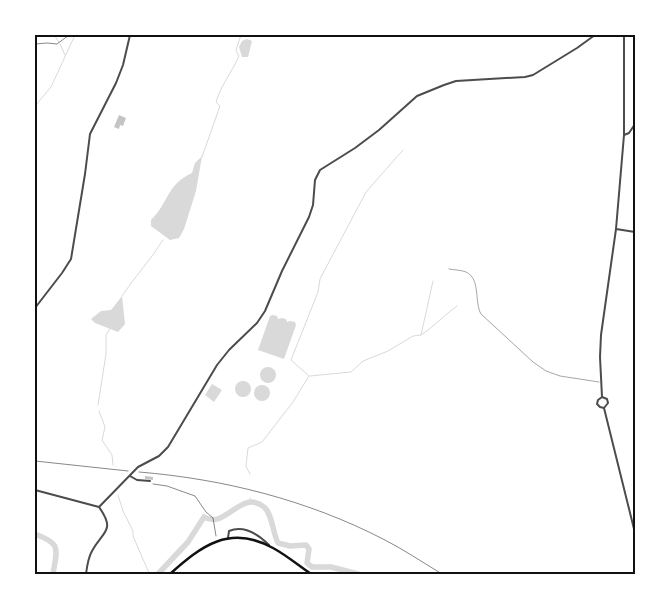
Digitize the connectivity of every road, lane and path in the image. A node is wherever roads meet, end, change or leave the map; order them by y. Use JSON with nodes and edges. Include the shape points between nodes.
{"nodes":[{"id":1,"x":69,"y":35,"type":"edge"},
{"id":2,"x":130,"y":35,"type":"edge"},
{"id":3,"x":595,"y":35,"type":"edge"},
{"id":4,"x":624,"y":35,"type":"edge"},
{"id":5,"x":35,"y":44,"type":"edge"},
{"id":6,"x":635,"y":124,"type":"edge"},
{"id":7,"x":624,"y":135,"type":"junction"},
{"id":8,"x":616,"y":229,"type":"junction"},
{"id":9,"x":635,"y":232,"type":"edge"},
{"id":10,"x":450,"y":269,"type":"dead end"},
{"id":11,"x":35,"y":308,"type":"edge"},
{"id":12,"x":601,"y":382,"type":"junction"},
{"id":13,"x":602,"y":397,"type":"junction"},
{"id":14,"x":604,"y":408,"type":"junction"},
{"id":15,"x":35,"y":461,"type":"edge"},
{"id":16,"x":134,"y":471,"type":"junction"},
{"id":17,"x":130,"y":476,"type":"junction"},
{"id":18,"x":150,"y":482,"type":"joint"},
{"id":19,"x":35,"y":490,"type":"edge"},
{"id":20,"x":99,"y":507,"type":"junction"},
{"id":21,"x":635,"y":533,"type":"edge"},
{"id":22,"x":228,"y":538,"type":"junction"},
{"id":23,"x":217,"y":541,"type":"junction"},
{"id":24,"x":271,"y":547,"type":"junction"},
{"id":25,"x":86,"y":574,"type":"edge"},
{"id":26,"x":170,"y":574,"type":"edge"},
{"id":27,"x":311,"y":574,"type":"edge"},
{"id":28,"x":442,"y":574,"type":"edge"}],
"edges":[{"from":1,"to":5,"type":"path","via":[[56,44]]},
{"from":2,"to":11,"type":"street","via":[[116,83],[90,134],[71,259]]},
{"from":3,"to":16,"type":"street","via":[[533,75],[456,81],[417,96],[379,130],[320,170],[315,180],[309,217],[265,311],[217,365],[168,447]]},
{"from":4,"to":7,"type":"street"},
{"from":6,"to":7,"type":"street"},
{"from":7,"to":8,"type":"street"},
{"from":8,"to":9,"type":"street"},
{"from":8,"to":12,"type":"street","via":[[601,335]]},
{"from":10,"to":12,"type":"lane","via":[[469,274],[475,283],[481,314],[540,368],[560,376]]},
{"from":12,"to":13,"type":"street"},
{"from":13,"to":14,"type":"street","via":[[608,401]]},
{"from":13,"to":14,"type":"street","via":[[597,404]]},
{"from":14,"to":21,"type":"street"},
{"from":15,"to":16,"type":"path"},
{"from":16,"to":17,"type":"street"},
{"from":16,"to":28,"type":"path","via":[[216,482],[308,506],[384,539]]},
{"from":17,"to":18,"type":"street"},
{"from":17,"to":20,"type":"street"},
{"from":18,"to":23,"type":"path","via":[[195,496],[213,519]]},
{"from":19,"to":20,"type":"street"},
{"from":20,"to":25,"type":"street","via":[[108,528],[92,551]]},
{"from":22,"to":23,"type":"main road"},
{"from":22,"to":24,"type":"main road","via":[[247,538]]},
{"from":22,"to":24,"type":"street","via":[[229,531],[246,530]]},
{"from":23,"to":26,"type":"main road","via":[[195,552]]},
{"from":24,"to":27,"type":"main road"}]}
